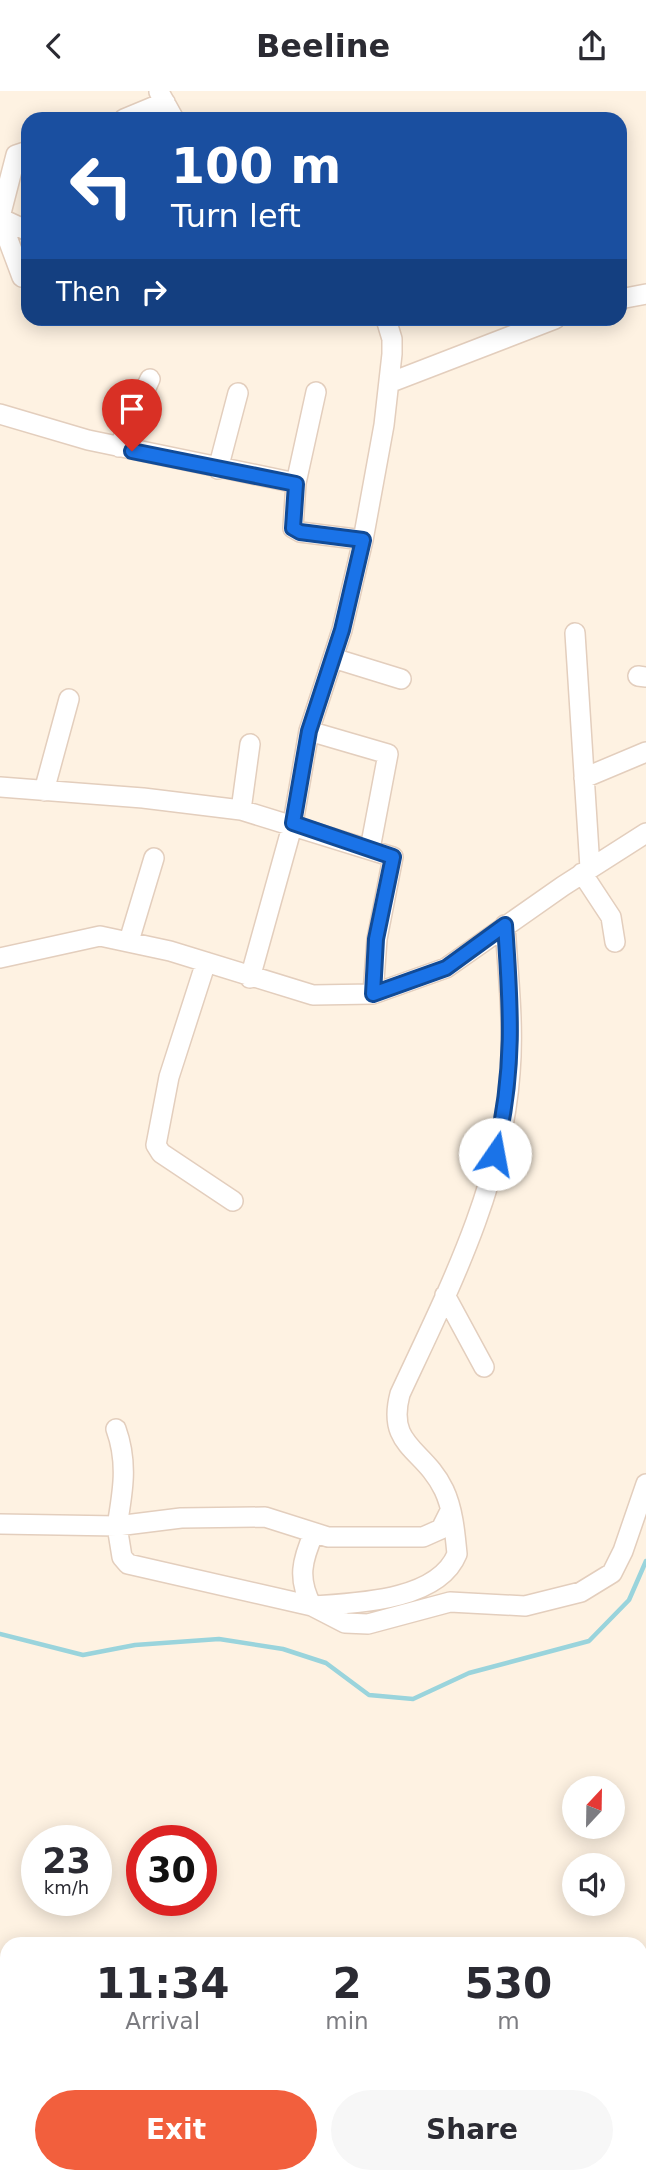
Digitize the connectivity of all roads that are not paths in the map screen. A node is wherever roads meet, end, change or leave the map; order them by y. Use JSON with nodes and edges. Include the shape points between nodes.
{"nodes":[{"id":1,"x":166,"y":104,"type":"edge"},
{"id":2,"x":144,"y":112,"type":"edge"},
{"id":3,"x":21,"y":153,"type":"edge"},
{"id":4,"x":0,"y":218,"type":"edge"},
{"id":5,"x":21,"y":228,"type":"edge"},
{"id":6,"x":21,"y":274,"type":"edge"},
{"id":7,"x":627,"y":294,"type":"edge"},
{"id":8,"x":646,"y":294,"type":"edge"},
{"id":9,"x":388,"y":326,"type":"edge"},
{"id":10,"x":537,"y":326,"type":"edge"},
{"id":11,"x":150,"y":379,"type":"dead end"},
{"id":12,"x":389,"y":383,"type":"junction"},
{"id":13,"x":316,"y":392,"type":"dead end"},
{"id":14,"x":238,"y":393,"type":"dead end"},
{"id":15,"x":0,"y":414,"type":"edge"},
{"id":16,"x":119,"y":447,"type":"junction"},
{"id":17,"x":218,"y":469,"type":"junction"},
{"id":18,"x":296,"y":484,"type":"junction"},
{"id":19,"x":363,"y":540,"type":"junction"},
{"id":20,"x":575,"y":633,"type":"dead end"},
{"id":21,"x":333,"y":658,"type":"junction"},
{"id":22,"x":401,"y":679,"type":"dead end"},
{"id":23,"x":69,"y":699,"type":"dead end"},
{"id":24,"x":309,"y":731,"type":"junction"},
{"id":25,"x":250,"y":744,"type":"dead end"},
{"id":26,"x":646,"y":752,"type":"edge"},
{"id":27,"x":584,"y":778,"type":"junction"},
{"id":28,"x":0,"y":787,"type":"edge"},
{"id":29,"x":44,"y":790,"type":"junction"},
{"id":30,"x":241,"y":810,"type":"junction"},
{"id":31,"x":293,"y":823,"type":"junction"},
{"id":32,"x":646,"y":833,"type":"edge"},
{"id":33,"x":370,"y":849,"type":"junction"},
{"id":34,"x":154,"y":858,"type":"dead end"},
{"id":35,"x":586,"y":871,"type":"junction"},
{"id":36,"x":505,"y":925,"type":"junction"},
{"id":37,"x":129,"y":941,"type":"junction"},
{"id":38,"x":615,"y":942,"type":"dead end"},
{"id":39,"x":0,"y":958,"type":"edge"},
{"id":40,"x":206,"y":962,"type":"junction"},
{"id":41,"x":250,"y":978,"type":"junction"},
{"id":42,"x":373,"y":994,"type":"junction"},
{"id":43,"x":233,"y":1201,"type":"dead end"},
{"id":44,"x":446,"y":1295,"type":"junction"},
{"id":45,"x":484,"y":1367,"type":"dead end"},
{"id":46,"x":116,"y":1429,"type":"dead end"},
{"id":47,"x":646,"y":1484,"type":"edge"},
{"id":48,"x":450,"y":1511,"type":"junction"},
{"id":49,"x":0,"y":1524,"type":"edge"},
{"id":50,"x":117,"y":1526,"type":"junction"},
{"id":51,"x":314,"y":1533,"type":"junction"},
{"id":52,"x":312,"y":1606,"type":"junction"}],
"edges":[{"from":1,"to":2,"type":"street"},
{"from":3,"to":4,"type":"street","via":[[16,155]]},
{"from":4,"to":5,"type":"street"},
{"from":4,"to":6,"type":"street"},
{"from":7,"to":8,"type":"street"},
{"from":9,"to":12,"type":"street","via":[[392,339]]},
{"from":10,"to":12,"type":"street"},
{"from":11,"to":16,"type":"street"},
{"from":12,"to":19,"type":"street"},
{"from":13,"to":18,"type":"street"},
{"from":14,"to":17,"type":"street"},
{"from":15,"to":16,"type":"street"},
{"from":16,"to":17,"type":"street"},
{"from":17,"to":18,"type":"street"},
{"from":18,"to":19,"type":"street","via":[[293,528]]},
{"from":19,"to":21,"type":"street"},
{"from":20,"to":27,"type":"street"},
{"from":21,"to":22,"type":"street"},
{"from":21,"to":24,"type":"street"},
{"from":23,"to":29,"type":"street"},
{"from":24,"to":31,"type":"street"},
{"from":24,"to":33,"type":"street","via":[[388,754]]},
{"from":25,"to":30,"type":"street"},
{"from":26,"to":27,"type":"street"},
{"from":27,"to":35,"type":"street"},
{"from":28,"to":29,"type":"street"},
{"from":29,"to":30,"type":"street"},
{"from":30,"to":31,"type":"street"},
{"from":31,"to":33,"type":"street"},
{"from":31,"to":41,"type":"street"},
{"from":32,"to":35,"type":"street"},
{"from":33,"to":42,"type":"street","via":[[394,860],[376,939]]},
{"from":34,"to":37,"type":"street"},
{"from":35,"to":36,"type":"street"},
{"from":35,"to":38,"type":"street","via":[[611,917]]},
{"from":36,"to":42,"type":"street","via":[[446,968]]},
{"from":36,"to":44,"type":"street","via":[[510,1076],[489,1179]]},
{"from":37,"to":39,"type":"street","via":[[89,937]]},
{"from":37,"to":40,"type":"street"},
{"from":40,"to":41,"type":"street"},
{"from":40,"to":43,"type":"street","via":[[169,1077],[156,1145],[161,1153]]},
{"from":41,"to":42,"type":"street","via":[[313,995]]},
{"from":44,"to":45,"type":"street"},
{"from":44,"to":48,"type":"street","via":[[395,1412],[401,1438],[437,1477]]},
{"from":46,"to":50,"type":"street","via":[[123,1447],[124,1484]]},
{"from":47,"to":52,"type":"street","via":[[612,1573],[581,1592],[526,1606],[450,1602],[368,1624],[345,1623]]},
{"from":48,"to":51,"type":"street","via":[[441,1529],[423,1537],[345,1539]]},
{"from":48,"to":52,"type":"street","via":[[457,1554],[445,1574],[389,1597]]},
{"from":49,"to":50,"type":"street"},
{"from":50,"to":51,"type":"street","via":[[181,1518],[265,1517]]},
{"from":50,"to":52,"type":"street","via":[[122,1557],[128,1564]]},
{"from":51,"to":52,"type":"street","via":[[301,1566],[301,1580]]}]}
